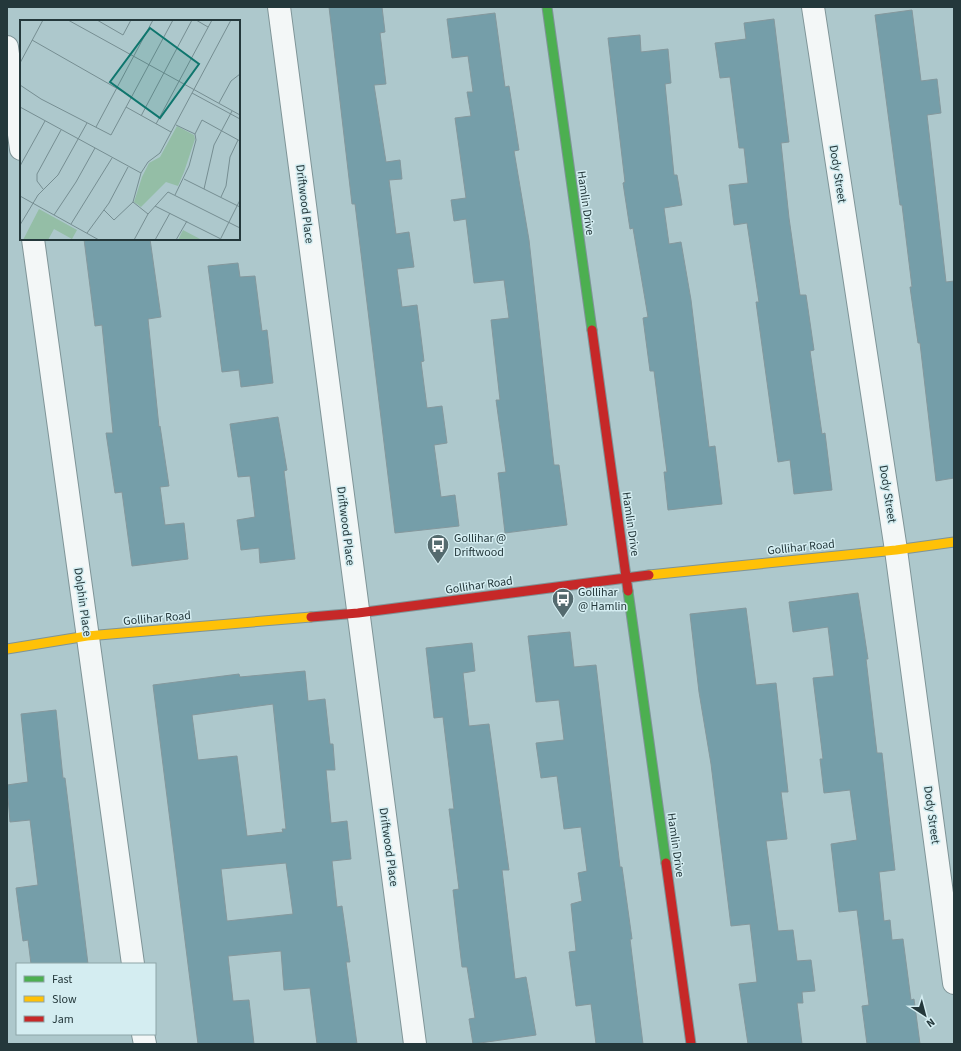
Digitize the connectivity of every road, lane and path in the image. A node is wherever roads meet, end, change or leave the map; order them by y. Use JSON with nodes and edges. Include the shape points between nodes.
{"nodes":[{"id":1,"x":279,"y":7,"type":"edge"},
{"id":2,"x":549,"y":7,"type":"edge"},
{"id":3,"x":813,"y":7,"type":"edge"},
{"id":4,"x":7,"y":47,"type":"edge"},
{"id":5,"x":20,"y":142,"type":"edge"},
{"id":6,"x":33,"y":240,"type":"edge"},
{"id":7,"x":954,"y":542,"type":"edge"},
{"id":8,"x":896,"y":550,"type":"junction"},
{"id":9,"x":627,"y":577,"type":"junction"},
{"id":10,"x":358,"y":613,"type":"junction"},
{"id":11,"x":87,"y":636,"type":"junction"},
{"id":12,"x":7,"y":649,"type":"edge"},
{"id":13,"x":133,"y":963,"type":"edge"},
{"id":14,"x":954,"y":983,"type":"edge"},
{"id":15,"x":415,"y":1044,"type":"edge"},
{"id":16,"x":691,"y":1044,"type":"edge"}],
"edges":[{"from":1,"to":10,"type":"street","name":"Driftwood Place"},
{"from":2,"to":9,"type":"street","name":"Hamlin Drive"},
{"from":3,"to":8,"type":"street","name":"Dody Street"},
{"from":4,"to":5,"type":"street"},
{"from":6,"to":11,"type":"street","name":"Dolphin Place"},
{"from":7,"to":8,"type":"street","name":"Gollihar Road"},
{"from":8,"to":9,"type":"street","name":"Gollihar Road"},
{"from":8,"to":14,"type":"street","name":"Dody Street"},
{"from":9,"to":10,"type":"street","name":"Gollihar Road"},
{"from":9,"to":16,"type":"street","name":"Hamlin Drive"},
{"from":10,"to":11,"type":"street","name":"Gollihar Road"},
{"from":10,"to":15,"type":"street","name":"Driftwood Place"},
{"from":11,"to":12,"type":"street","name":"Gollihar Road"},
{"from":11,"to":13,"type":"street","name":"Dolphin Place"}]}
